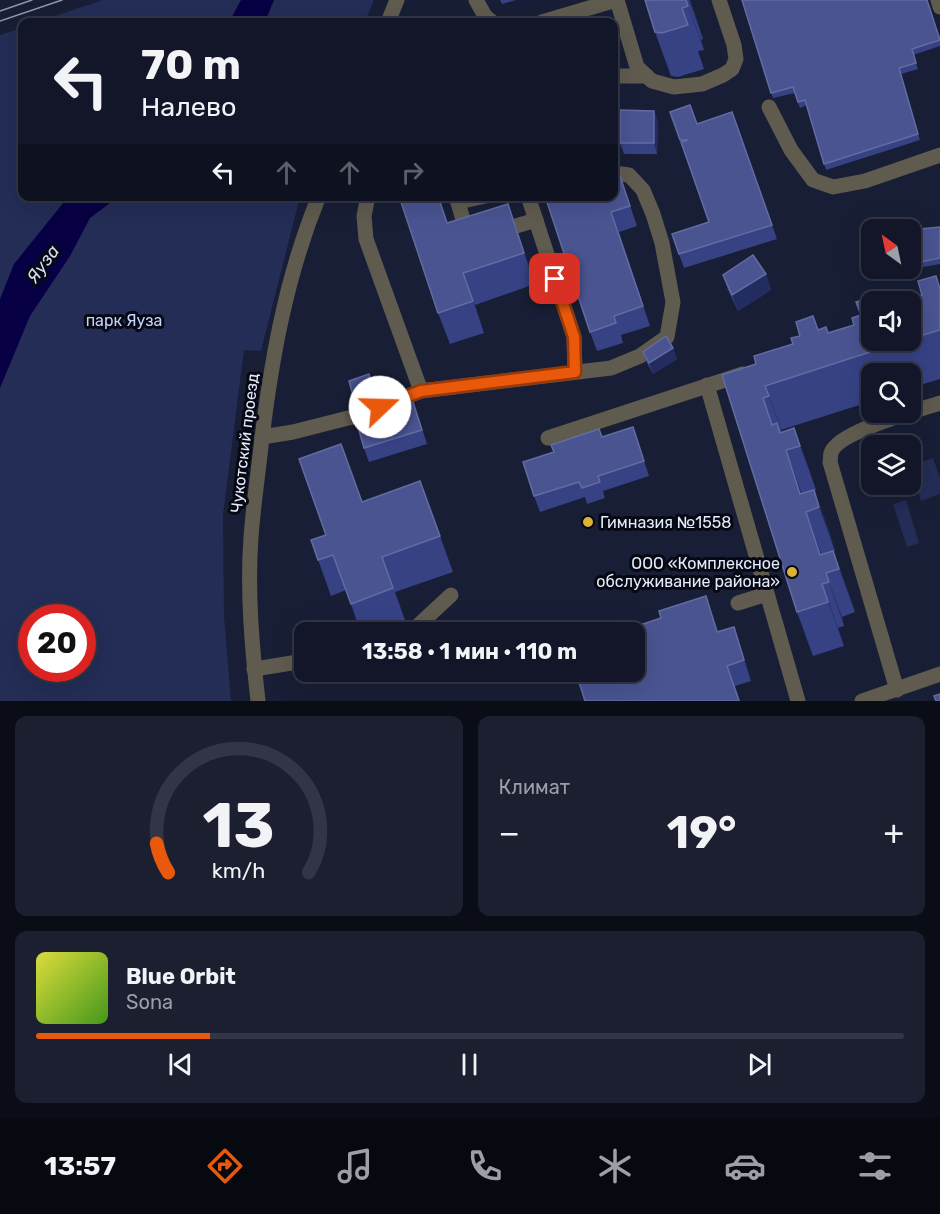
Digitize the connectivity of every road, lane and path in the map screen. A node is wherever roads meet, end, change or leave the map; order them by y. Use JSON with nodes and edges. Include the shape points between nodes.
{"nodes":[{"id":1,"x":397,"y":0,"type":"edge"},
{"id":2,"x":476,"y":0,"type":"edge"},
{"id":3,"x":616,"y":0,"type":"edge"},
{"id":4,"x":719,"y":0,"type":"edge"},
{"id":5,"x":938,"y":0,"type":"edge"},
{"id":6,"x":940,"y":6,"type":"edge"},
{"id":7,"x":390,"y":18,"type":"edge"},
{"id":8,"x":487,"y":18,"type":"edge"},
{"id":9,"x":555,"y":18,"type":"edge"},
{"id":10,"x":618,"y":76,"type":"edge"},
{"id":11,"x":647,"y":76,"type":"junction"},
{"id":12,"x":769,"y":107,"type":"dead end"},
{"id":13,"x":940,"y":155,"type":"edge"},
{"id":14,"x":618,"y":174,"type":"edge"},
{"id":15,"x":317,"y":201,"type":"edge"},
{"id":16,"x":367,"y":201,"type":"edge"},
{"id":17,"x":458,"y":201,"type":"edge"},
{"id":18,"x":530,"y":201,"type":"edge"},
{"id":19,"x":536,"y":220,"type":"junction"},
{"id":20,"x":762,"y":368,"type":"edge"},
{"id":21,"x":575,"y":372,"type":"junction"},
{"id":22,"x":707,"y":386,"type":"junction"},
{"id":23,"x":421,"y":391,"type":"junction"},
{"id":24,"x":940,"y":403,"type":"edge"},
{"id":25,"x":380,"y":407,"type":"edge"},
{"id":26,"x":360,"y":415,"type":"edge"},
{"id":27,"x":262,"y":437,"type":"junction"},
{"id":28,"x":548,"y":438,"type":"dead end"},
{"id":29,"x":767,"y":594,"type":"junction"},
{"id":30,"x":451,"y":595,"type":"dead end"},
{"id":31,"x":738,"y":603,"type":"dead end"},
{"id":32,"x":422,"y":622,"type":"edge"},
{"id":33,"x":294,"y":663,"type":"edge"},
{"id":34,"x":254,"y":669,"type":"junction"},
{"id":35,"x":940,"y":674,"type":"edge"},
{"id":36,"x":897,"y":690,"type":"junction"},
{"id":37,"x":258,"y":701,"type":"edge"},
{"id":38,"x":798,"y":701,"type":"edge"},
{"id":39,"x":862,"y":701,"type":"edge"}],
"edges":[{"from":1,"to":7,"type":"street"},
{"from":2,"to":8,"type":"street"},
{"from":3,"to":9,"type":"street"},
{"from":3,"to":11,"type":"street","via":[[637,67]]},
{"from":4,"to":11,"type":"street","via":[[734,45],[732,69],[702,84],[674,87]]},
{"from":5,"to":6,"type":"street"},
{"from":10,"to":11,"type":"street"},
{"from":12,"to":13,"type":"street","via":[[791,150],[813,180],[833,187],[865,181]]},
{"from":14,"to":21,"type":"street","via":[[629,175],[642,190],[653,214],[673,302],[668,328],[666,337],[640,356],[612,368]]},
{"from":15,"to":27,"type":"street","name":"Чукотский проезд","via":[[279,325]]},
{"from":16,"to":23,"type":"street","via":[[366,239]]},
{"from":17,"to":19,"type":"street","via":[[469,240]]},
{"from":18,"to":19,"type":"street"},
{"from":19,"to":21,"type":"street","via":[[574,337]]},
{"from":20,"to":22,"type":"street"},
{"from":21,"to":23,"type":"street"},
{"from":22,"to":28,"type":"street"},
{"from":22,"to":29,"type":"street"},
{"from":23,"to":25,"type":"street"},
{"from":24,"to":36,"type":"street","via":[[871,426],[837,443],[831,452]]},
{"from":26,"to":27,"type":"street"},
{"from":27,"to":34,"type":"street","name":"Чукотский проезд","via":[[251,538]]},
{"from":29,"to":31,"type":"street"},
{"from":29,"to":38,"type":"street"},
{"from":30,"to":32,"type":"street"},
{"from":33,"to":34,"type":"street"},
{"from":34,"to":37,"type":"street","name":"Чукотский проезд"},
{"from":35,"to":36,"type":"street"},
{"from":36,"to":39,"type":"street"}]}
